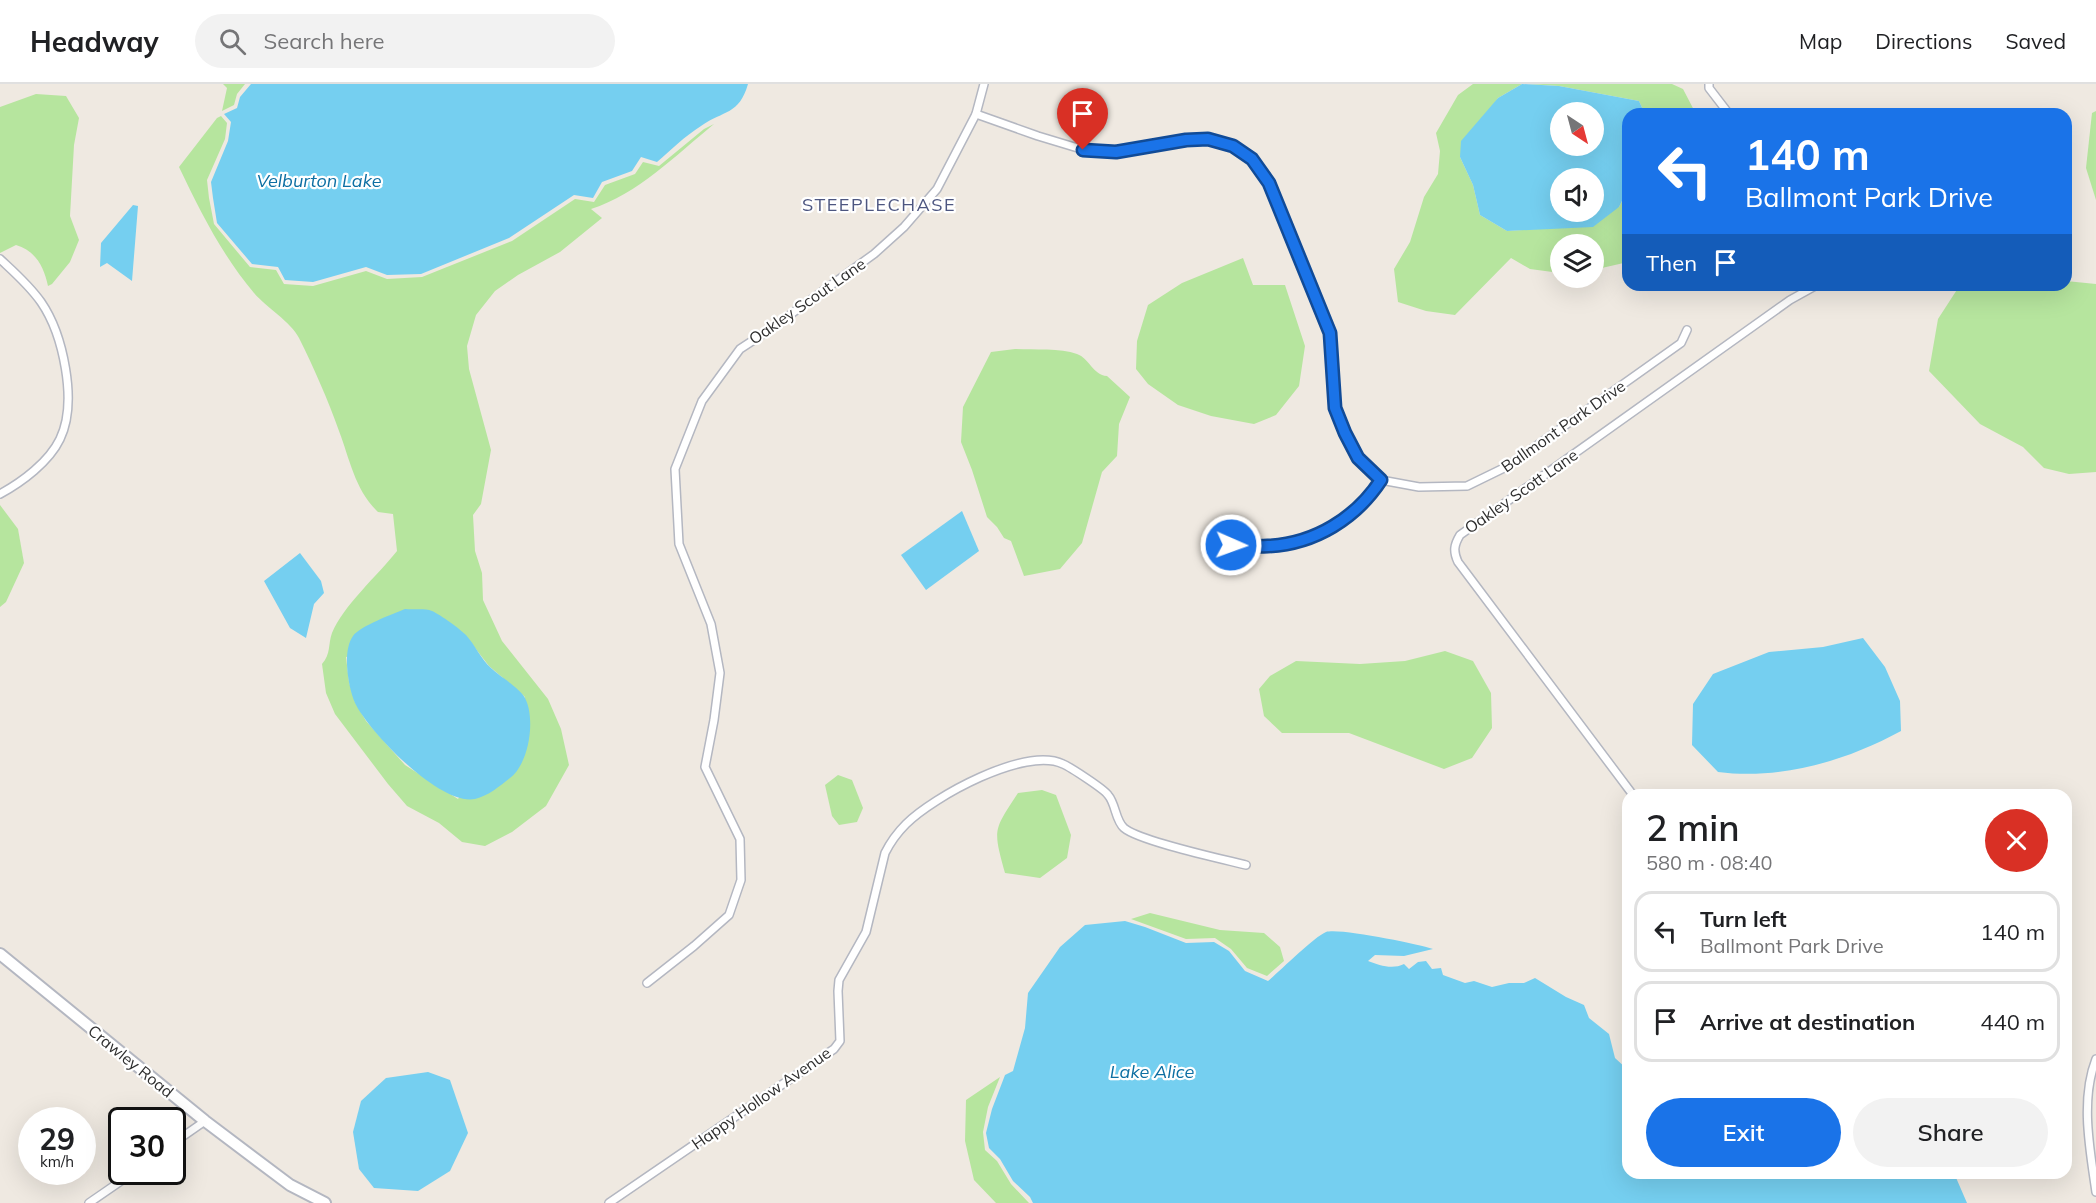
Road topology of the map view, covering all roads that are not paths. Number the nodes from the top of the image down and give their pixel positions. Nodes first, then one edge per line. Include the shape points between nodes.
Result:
1 (984, 84) edge
2 (1709, 84) edge
3 (1724, 108) edge
4 (976, 114) junction
5 (0, 259) edge
6 (1806, 291) edge
7 (1687, 330) dead end
8 (1381, 480) junction
9 (0, 494) edge
10 (1231, 545) dead end
11 (1628, 789) edge
12 (1246, 865) dead end
13 (0, 954) edge
14 (647, 983) dead end
15 (2096, 1059) edge
16 (205, 1121) junction
17 (186, 1134) edge
18 (115, 1185) edge
19 (2096, 1192) edge
20 (89, 1203) edge
21 (325, 1203) edge
22 (609, 1203) edge

1 - 4 street, Oakley Scout Lane
2 - 3 street
4 - 8 street via 1091,152 1208,139 1233,146 1252,159 1269,183 1330,333 1335,408 1345,433 1358,458
4 - 14 street, Oakley Scout Lane via 937,189 904,227 866,260 740,349 702,401 675,469 679,544 711,624 720,674 705,767 740,839 741,880 729,915
5 - 9 street via 25,281 43,305 59,341 69,404 60,440 49,455 15,486
6 - 11 street, Oakley Scott Lane via 1460,535 1455,544 1458,562
7 - 8 street, Ballmont Park Drive via 1681,343 1508,466 1467,486 1419,488
8 - 10 street via 1369,499 1318,535 1269,546
12 - 22 street, Happy Hollow Avenue via 1140,836 1123,827 1108,795 1062,763 1031,760 994,771 955,791 906,824 885,853 866,932 839,980 840,1041 834,1049
13 - 16 street, Crawley Road
15 - 19 street via 2088,1101
16 - 17 street
16 - 21 street, Crawley Road via 290,1185
18 - 20 street

